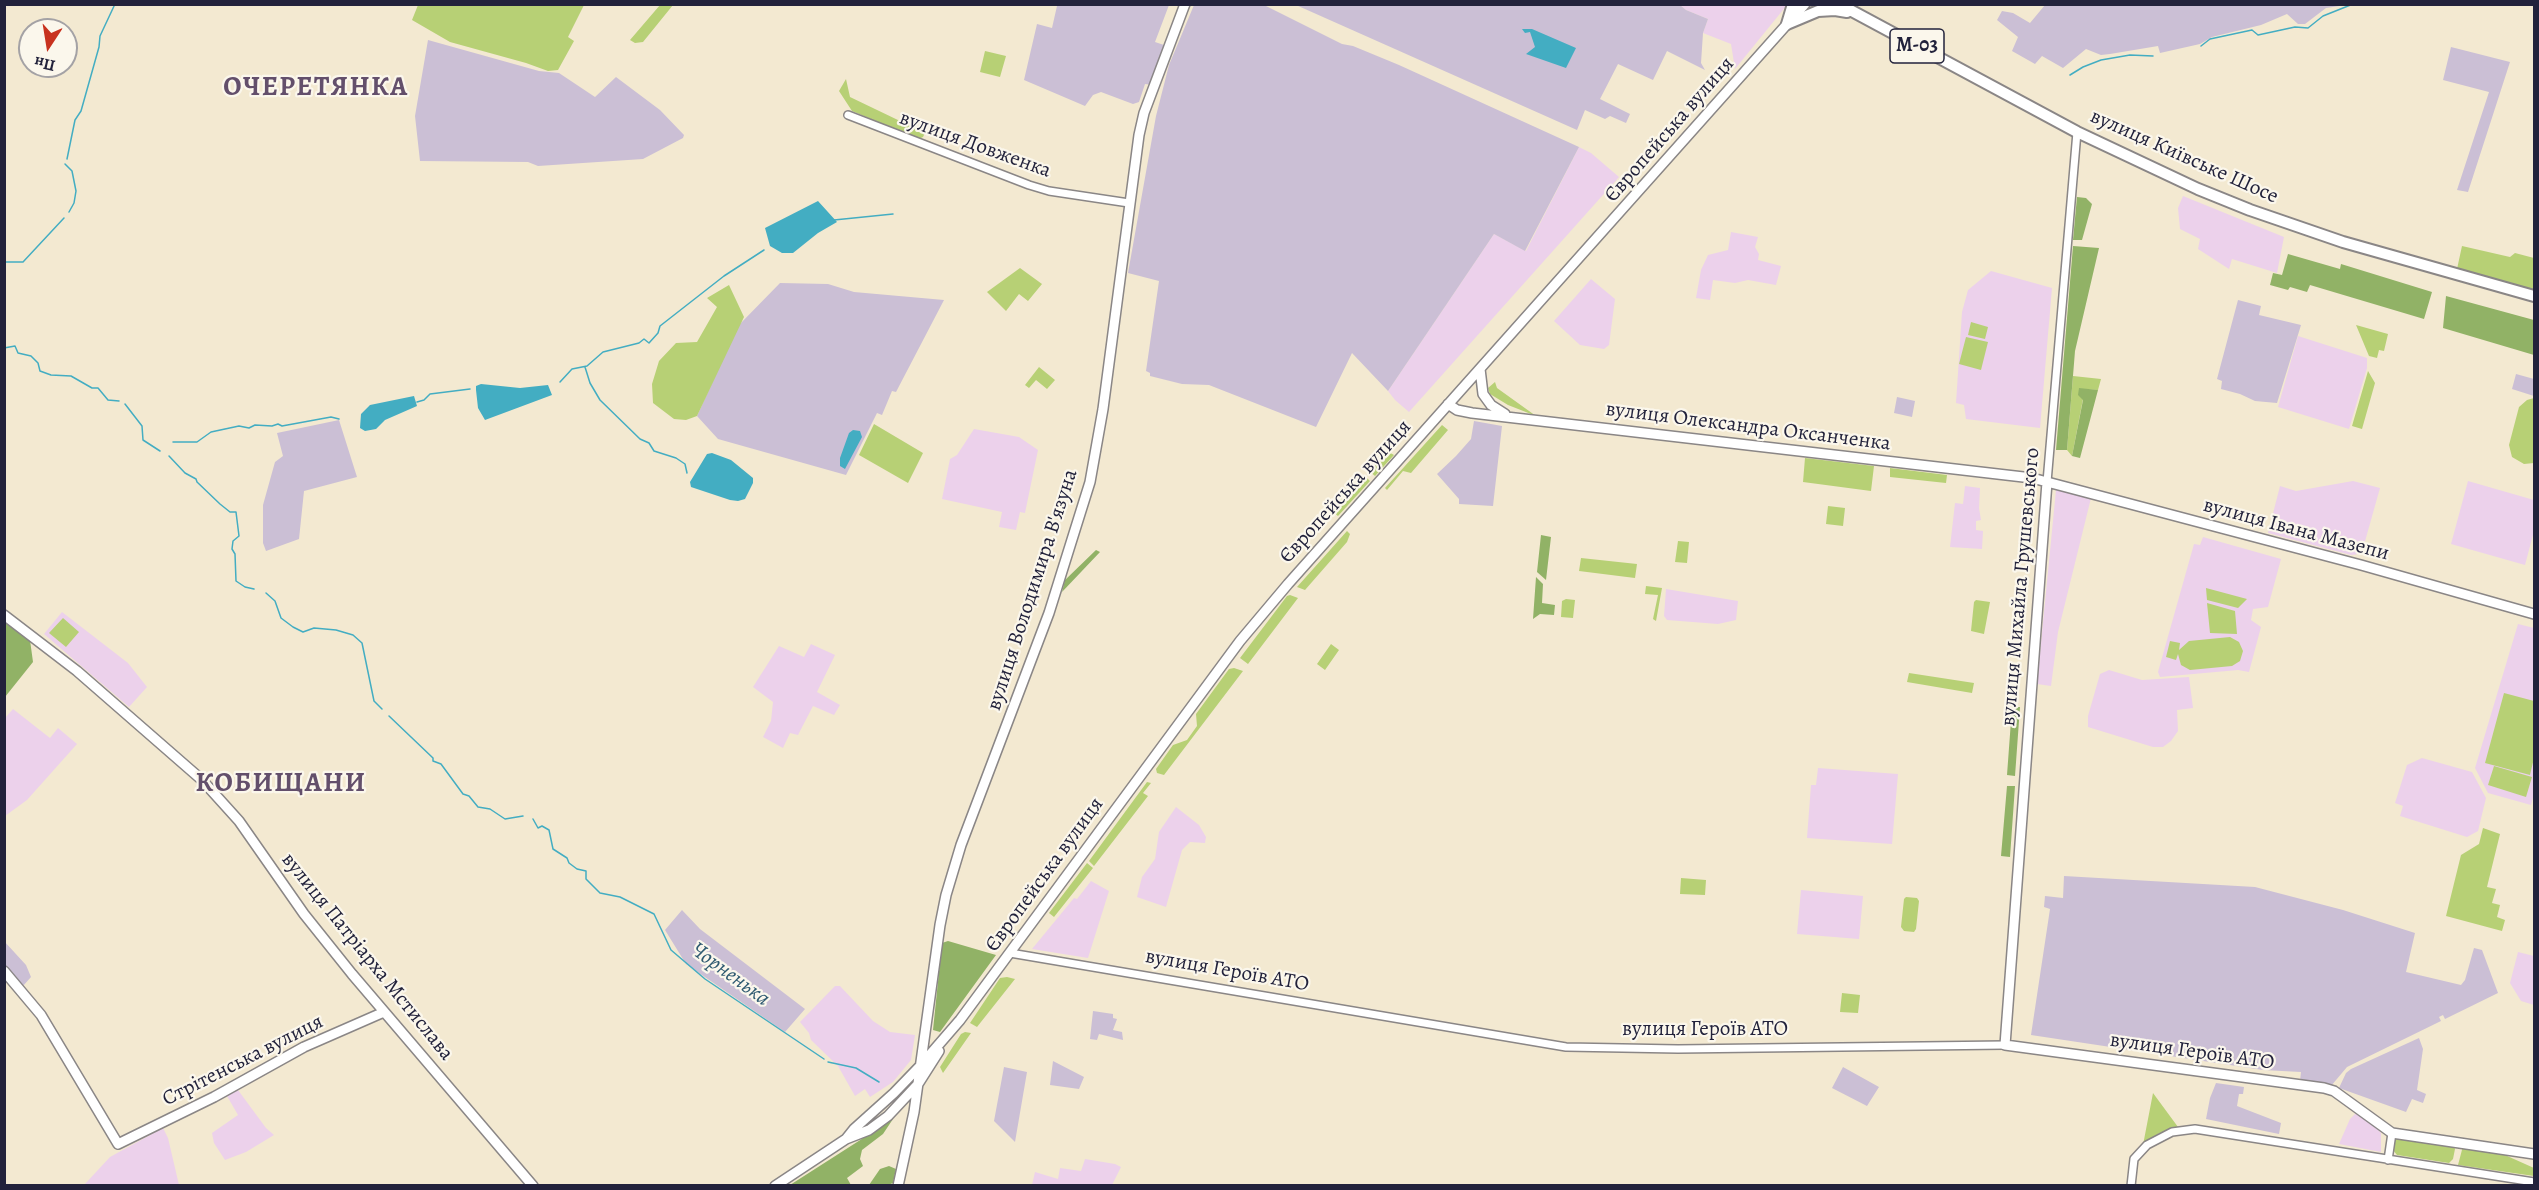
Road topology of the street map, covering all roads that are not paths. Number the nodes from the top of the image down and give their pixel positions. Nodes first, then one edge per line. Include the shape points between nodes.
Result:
1 (1185, 4) edge
2 (1792, 4) edge
3 (1805, 4) edge
4 (1839, 4) edge
5 (1851, 4) edge
6 (1858, 15) junction
7 (1787, 24) junction
8 (848, 115) dead end
9 (2077, 132) junction
10 (1129, 203) junction
11 (2535, 296) edge
12 (1480, 369) junction
13 (1448, 404) junction
14 (1513, 418) junction
15 (2047, 482) junction
16 (2535, 614) edge
17 (4, 615) edge
18 (1010, 953) junction
19 (4, 971) edge
20 (384, 1012) junction
21 (950, 1032) junction
22 (2005, 1045) junction
23 (921, 1065) junction
24 (918, 1084) junction
25 (2392, 1133) junction
26 (846, 1139) junction
27 (2515, 1151) junction
28 (2535, 1154) edge
29 (2388, 1160) junction
30 (2535, 1162) edge
31 (2535, 1182) edge
32 (533, 1185) edge
33 (775, 1185) edge
34 (898, 1185) edge
35 (2131, 1185) edge

1 - 10 main road, вулиця Володимира В'язуна via 1144,113
2 - 7 highway
3 - 7 main road, Європейська вулиця
4 - 6 highway, вулиця Київське Шосе / М-03
5 - 6 highway
6 - 7 highway via 1825,10
6 - 9 highway, вулиця Київське Шосе / М-03
7 - 12 main road, Європейська вулиця
8 - 10 street, вулиця Довженка via 1029,185
9 - 11 highway, вулиця Київське Шосе / М-03 via 2250,210 2343,242
9 - 15 street, вулиця Михайла Грушевського
10 - 23 main road, вулиця Володимира В'язуна via 1090,482 1049,613 950,881 940,925
12 - 13 main road, Європейська вулиця
12 - 14 main road via 1485,399
13 - 14 main road, вулиця Олександра Оксанченка via 1456,410
13 - 18 main road, Європейська вулиця via 1240,641
14 - 15 main road, вулиця Олександра Оксанченка
15 - 16 main road, вулиця Івана Мазепи
15 - 22 main road, вулиця Михайла Грушевського
17 - 20 main road, вулиця Патріарха Мстислава via 76,671 202,780 239,820 304,914
18 - 21 main road, Європейська вулиця
18 - 22 street, вулиця Героїв АТО via 1566,1047
19 - 20 main road, Стрітенська вулиця via 41,1015 118,1144 304,1047
20 - 32 main road, вулиця Патріарха Мстислава
21 - 23 main road, Європейська вулиця
21 - 24 main road, Європейська вулиця
22 - 25 main road, вулиця Героїв АТО via 2334,1090
23 - 24 main road, вулиця Володимира В'язуна
23 - 26 main road, Європейська вулиця
24 - 26 main road, Європейська вулиця via 888,1116 869,1130
24 - 34 main road, вулиця Володимира В'язуна
25 - 27 main road, вулиця Героїв АТО
25 - 29 street
26 - 33 main road, Європейська вулиця
27 - 28 main road, вулиця Героїв АТО
27 - 30 main road
29 - 31 street
29 - 35 street via 2181,1129 2146,1145 2134,1159

